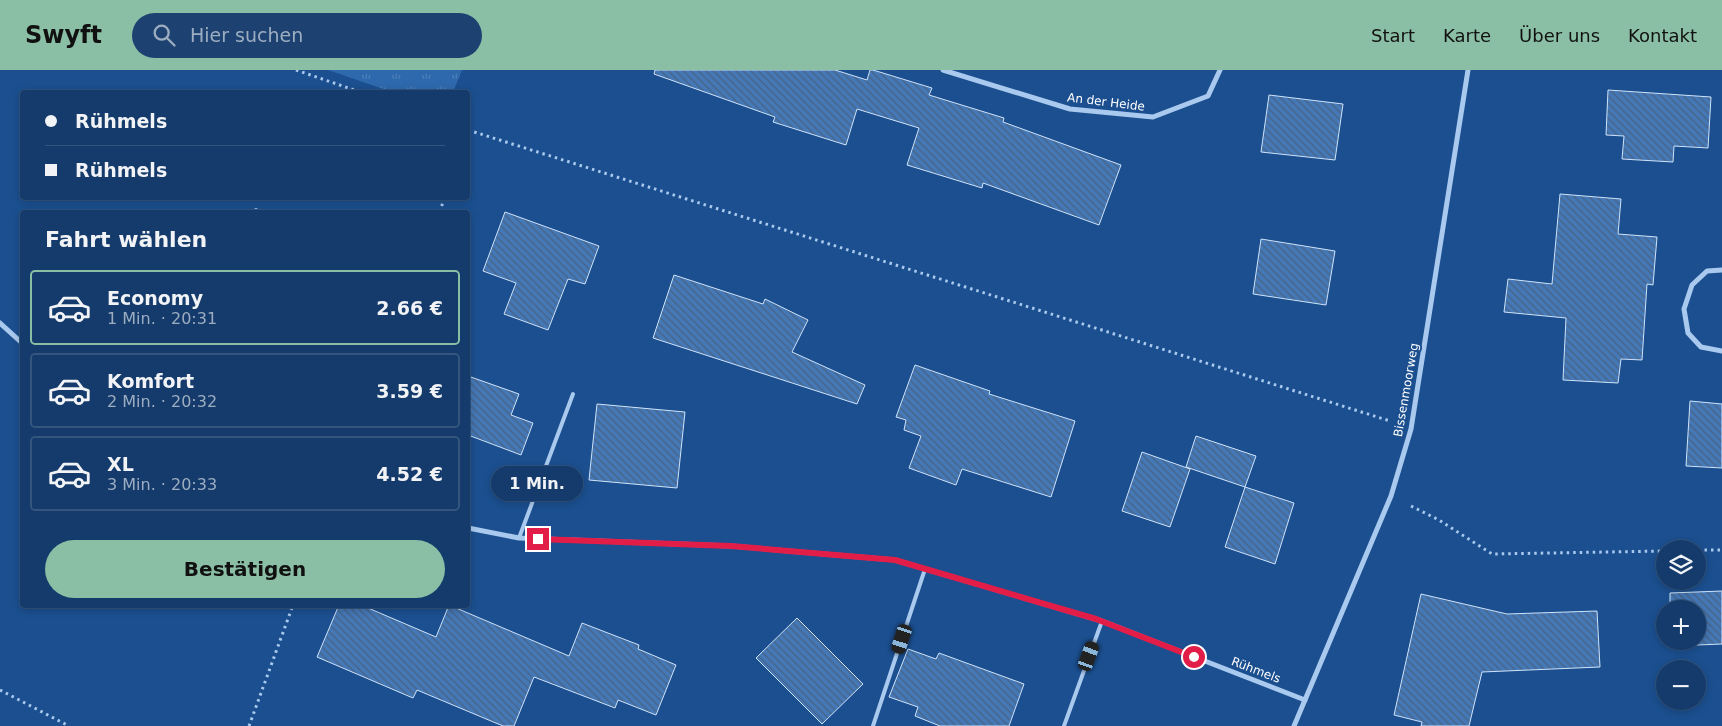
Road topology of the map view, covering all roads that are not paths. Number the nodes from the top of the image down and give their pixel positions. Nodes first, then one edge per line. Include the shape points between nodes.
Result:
1 (943, 70) edge
2 (1220, 70) edge
3 (1468, 70) edge
4 (1722, 270) edge
5 (0, 323) edge
6 (20, 341) edge
7 (1722, 351) edge
8 (573, 394) dead end
9 (470, 528) edge
10 (519, 538) junction
11 (925, 569) junction
12 (1102, 621) junction
13 (1305, 700) junction
14 (873, 726) edge
15 (1064, 726) edge
16 (1294, 726) edge

1 - 2 street, An der Heide via 1070,109 1153,118 1208,96
3 - 13 street, Bissenmoorweg via 1411,429 1391,496
4 - 7 street via 1707,271 1692,285 1684,308 1688,333 1702,347
5 - 6 street
8 - 10 lane
9 - 10 street, Rühmels
10 - 11 street, Rühmels via 731,546 895,560
11 - 12 street, Rühmels
11 - 14 lane
12 - 13 street, Rühmels
12 - 15 lane
13 - 16 street, Bissenmoorweg

